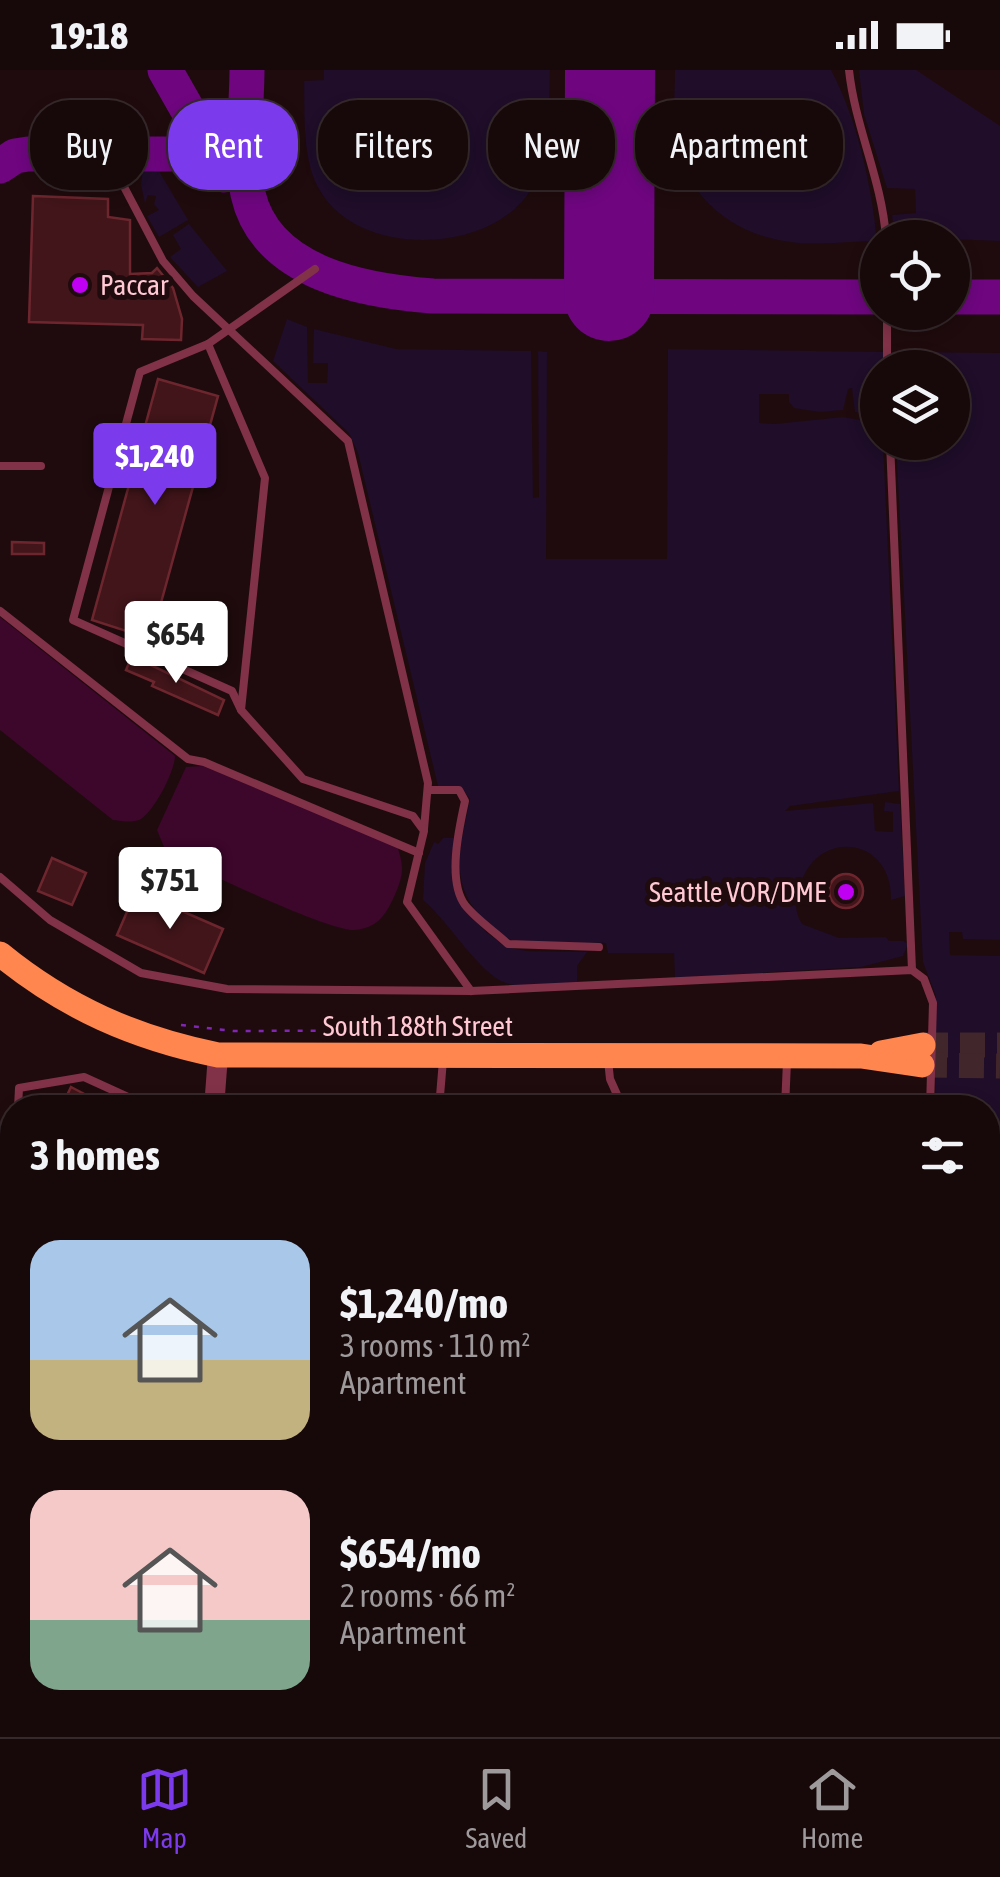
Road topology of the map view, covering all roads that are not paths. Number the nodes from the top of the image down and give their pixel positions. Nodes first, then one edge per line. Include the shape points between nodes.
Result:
1 (850, 70) edge
2 (126, 190) edge
3 (884, 220) edge
4 (315, 269) dead end
5 (228, 329) junction
6 (208, 344) junction
7 (891, 460) edge
8 (0, 466) edge
9 (40, 466) dead end
10 (0, 611) edge
11 (241, 710) junction
12 (428, 790) junction
13 (424, 831) junction
14 (418, 853) junction
15 (0, 877) edge
16 (599, 947) dead end
17 (0, 954) edge
18 (912, 970) junction
19 (471, 992) junction
20 (218, 1055) junction
21 (922, 1055) tunnel mouth
22 (443, 1056) junction
23 (608, 1056) junction
24 (788, 1056) junction
25 (19, 1095) edge
26 (123, 1095) edge
27 (215, 1095) edge
28 (439, 1095) edge
29 (617, 1095) edge
30 (786, 1095) edge
31 (930, 1095) edge

1 - 3 lane
2 - 5 lane via 163,260
4 - 5 lane
5 - 6 lane
5 - 12 lane via 348,441
6 - 11 lane via 265,478
6 - 11 lane via 140,372 73,620 232,692
7 - 18 lane
8 - 9 lane
10 - 14 lane via 188,760
11 - 13 lane via 303,780 413,816
12 - 13 lane
12 - 16 lane via 459,790 466,801 457,837 457,886 478,917 508,944
13 - 14 lane
14 - 19 lane via 407,902
15 - 19 lane via 50,920 141,973 227,990
17 - 20 main road, South 188th Street via 65,1002 131,1032
18 - 19 lane
18 - 31 lane via 924,979 932,1003
20 - 22 main road, South 188th Street
20 - 27 street
21 - 24 main road, South 188th Street
22 - 23 main road, South 188th Street
22 - 28 lane
23 - 24 main road, South 188th Street
23 - 29 lane
24 - 30 lane
25 - 26 lane via 19,1088 84,1078

